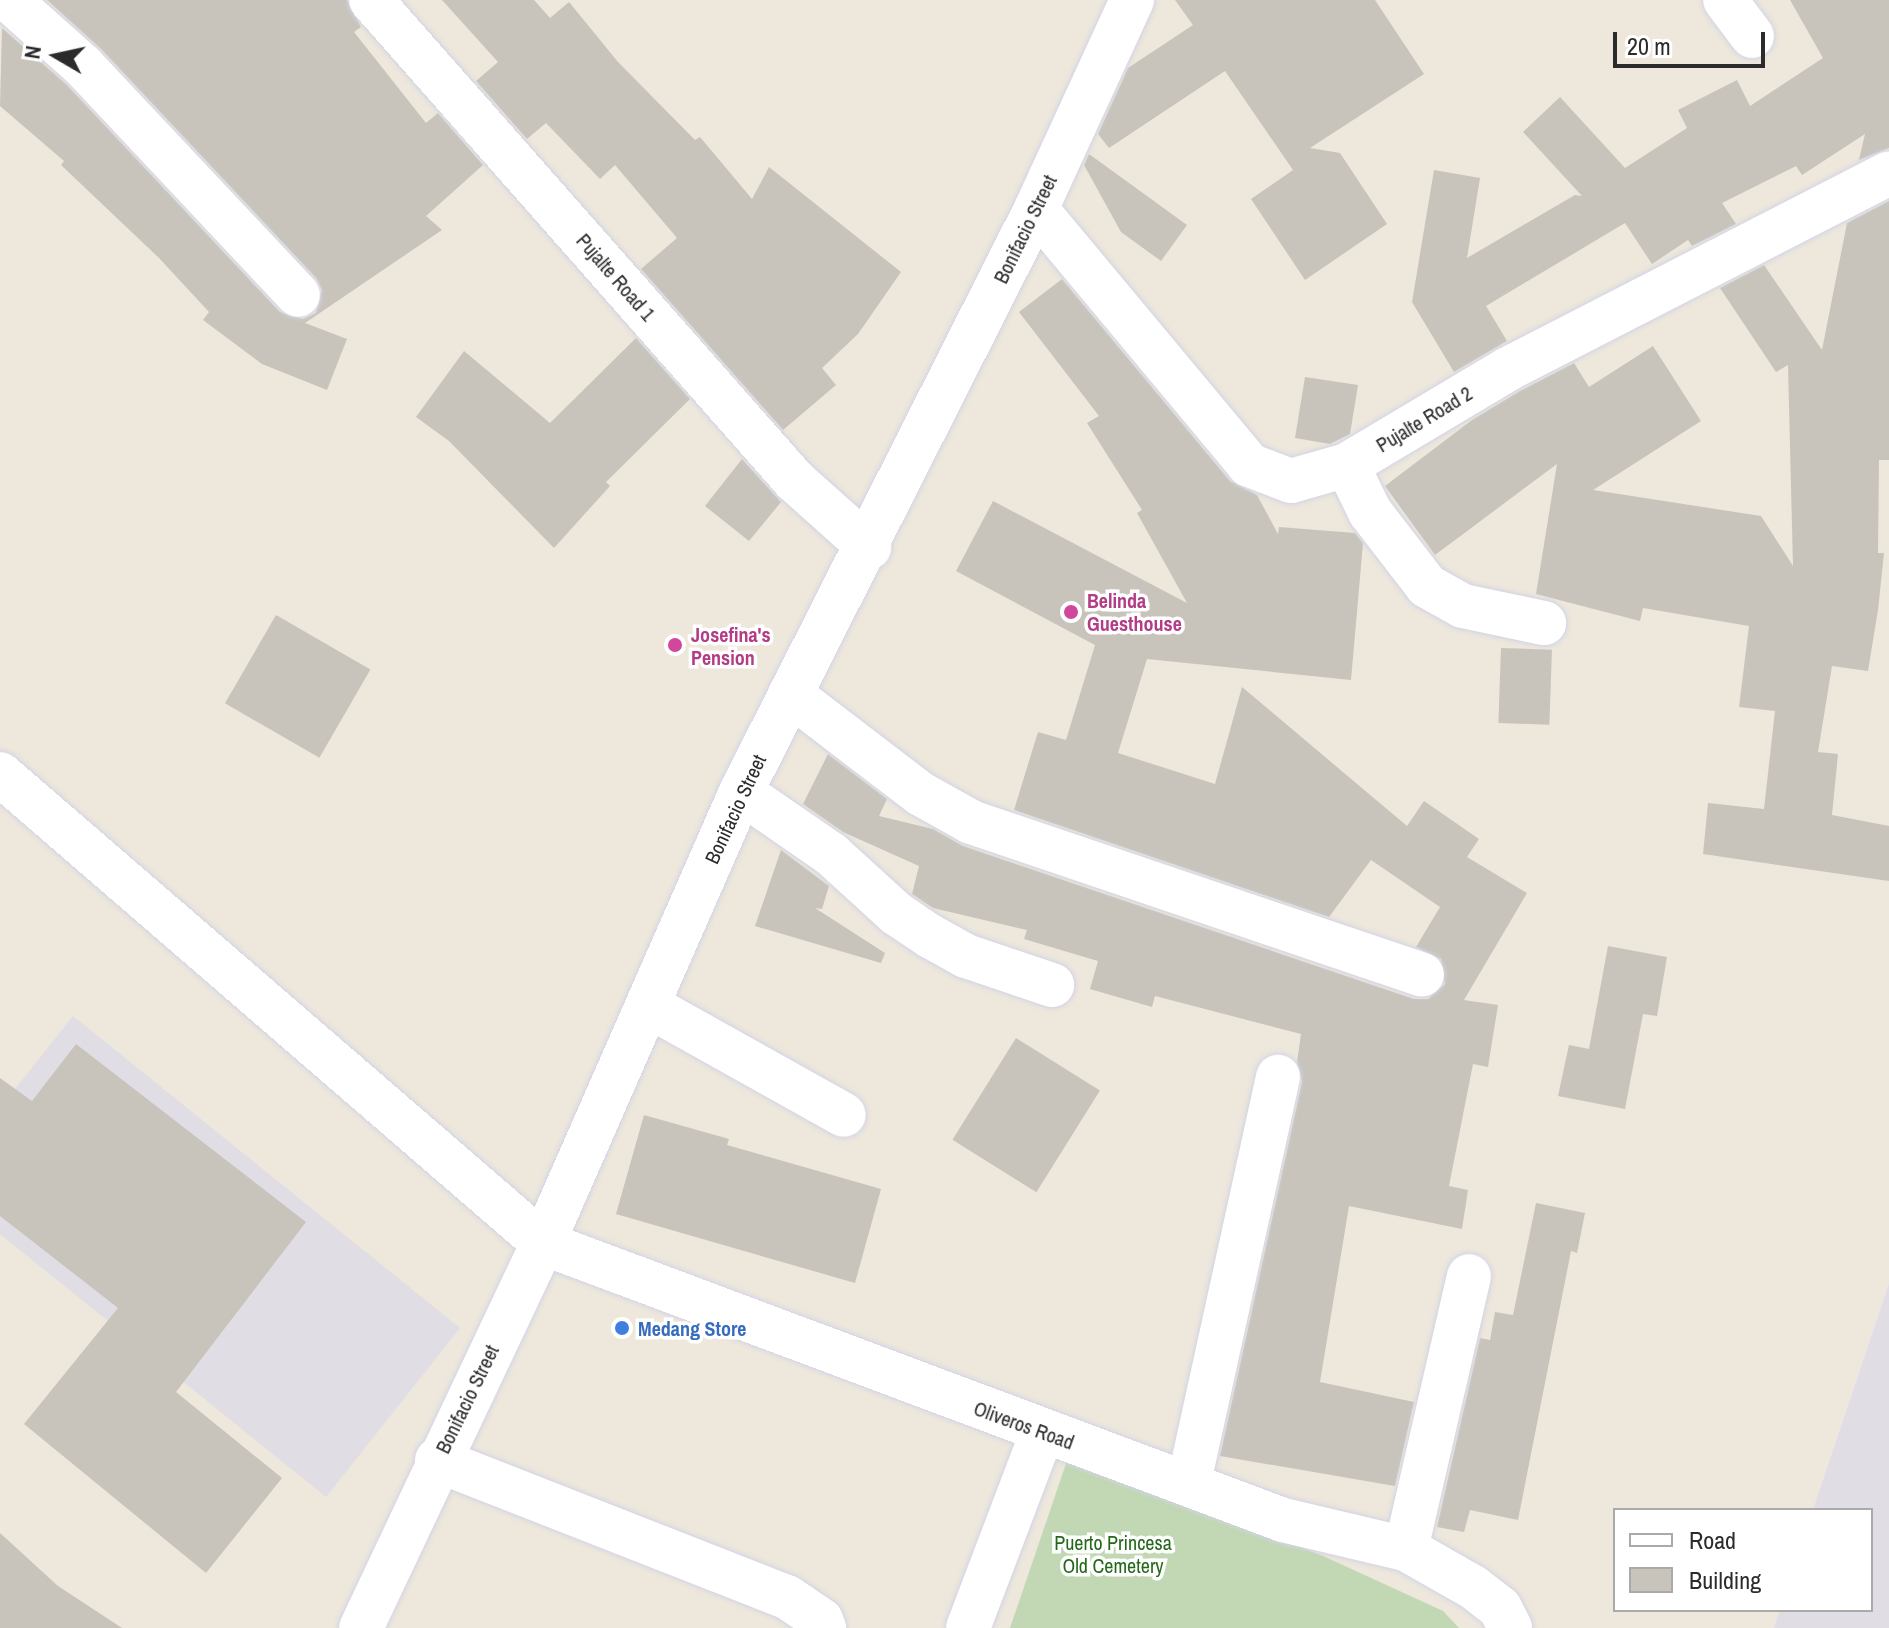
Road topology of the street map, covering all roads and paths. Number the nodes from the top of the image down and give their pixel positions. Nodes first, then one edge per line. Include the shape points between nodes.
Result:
1 (9, 0) edge
2 (371, 0) edge
3 (1132, 0) edge
4 (1725, 0) edge
5 (1752, 36) dead end
6 (1889, 173) edge
7 (1036, 209) junction
8 (298, 295) dead end
9 (1347, 465) junction
10 (869, 547) junction
11 (1544, 623) dead end
12 (790, 694) junction
13 (0, 774) edge
14 (741, 792) junction
15 (1422, 975) dead end
16 (1052, 985) dead end
17 (649, 1006) junction
18 (1278, 1077) dead end
19 (844, 1115) dead end
20 (543, 1243) junction
21 (1469, 1276) dead end
22 (1042, 1433) junction
23 (437, 1460) junction
24 (1189, 1482) junction
25 (1406, 1549) junction
26 (1505, 1618) edge
27 (361, 1628) edge
28 (824, 1628) edge
29 (968, 1628) edge

1 - 8 street via 83,66
2 - 10 street, Pujalte Road 1 via 794,480
3 - 7 street, Bonifacio Street
4 - 5 street
6 - 9 street, Pujalte Road 2 via 1508,369
7 - 9 street, Pujalte Road 2 via 1249,465 1291,481
7 - 10 street, Bonifacio Street
9 - 11 street via 1370,512 1427,586 1463,606
10 - 12 street, Bonifacio Street
12 - 14 street, Bonifacio Street
12 - 15 street via 921,794 971,822
13 - 20 street, Oliveros Road
14 - 16 street via 831,854 897,914 930,936 966,956
14 - 17 street, Bonifacio Street
17 - 19 street
17 - 20 street, Bonifacio Street
18 - 24 street
20 - 22 street, Oliveros Road
20 - 23 street, Bonifacio Street
21 - 25 street
22 - 24 street, Oliveros Road
22 - 29 street
23 - 27 street, Bonifacio Street
23 - 28 street via 787,1597 821,1620
24 - 25 street, Oliveros Road via 1283,1520
25 - 26 street, Oliveros Road

